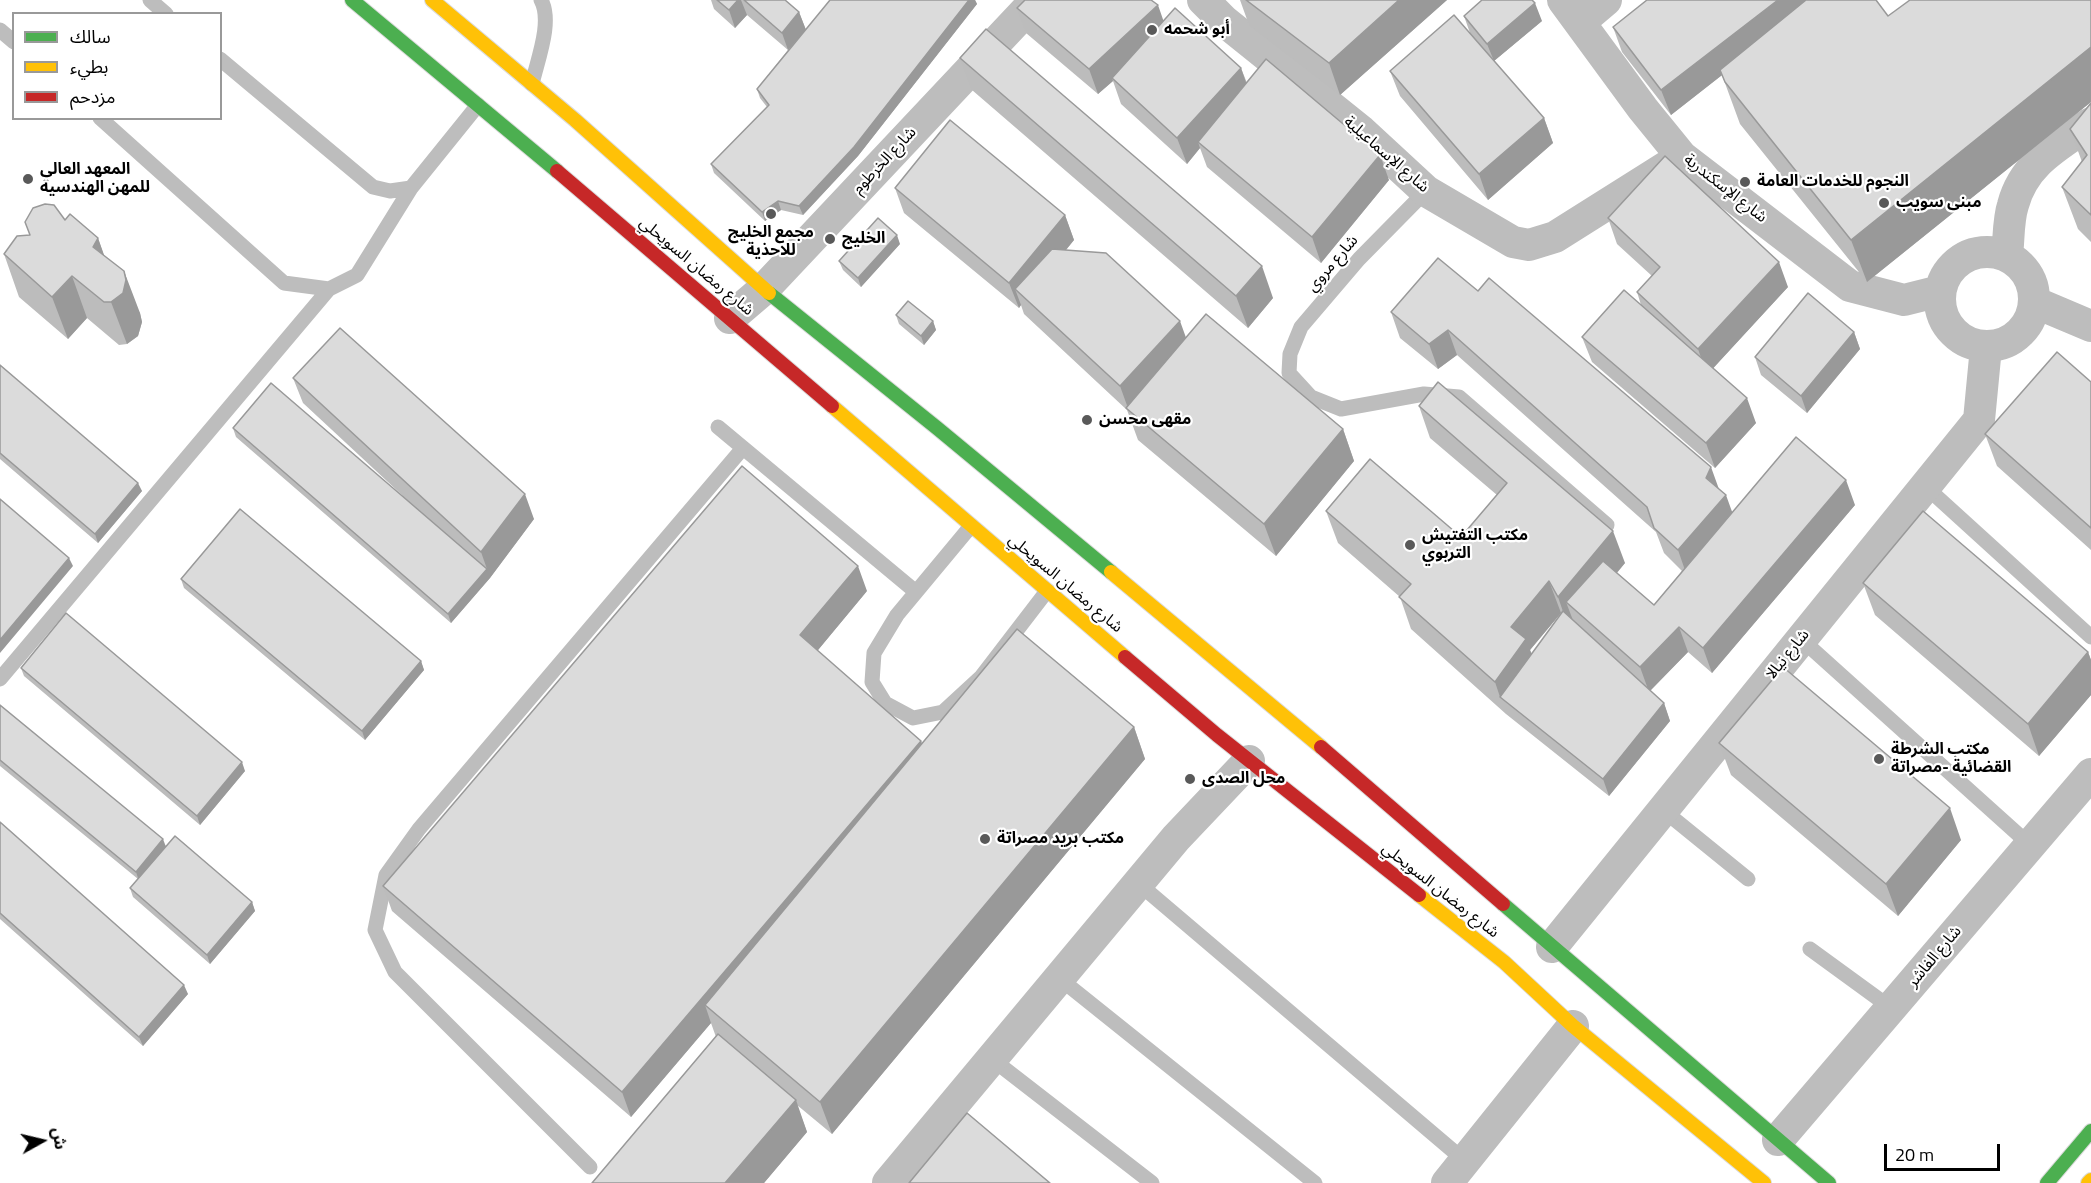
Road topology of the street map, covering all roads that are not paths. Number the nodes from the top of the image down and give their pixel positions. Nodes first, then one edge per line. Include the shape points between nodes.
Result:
1 (150, 0) edge
2 (352, 0) edge
3 (432, 0) edge
4 (542, 0) edge
5 (1606, 0) edge
6 (1027, 3) edge
7 (1223, 7) edge
8 (1572, 11) edge
9 (164, 12) edge
10 (0, 30) edge
11 (12, 40) edge
12 (222, 61) edge
13 (532, 84) junction
14 (478, 105) junction
15 (102, 120) edge
16 (2091, 123) edge
17 (1682, 158) junction
18 (411, 188) junction
19 (1426, 191) junction
20 (2007, 256) junction
21 (328, 289) junction
22 (764, 289) junction
23 (1940, 291) junction
24 (2034, 302) junction
25 (730, 318) junction
26 (2091, 326) edge
27 (1986, 347) junction
28 (718, 428) dead end
29 (743, 448) junction
30 (1924, 486) junction
31 (1607, 525) edge
32 (971, 526) junction
33 (1047, 591) junction
34 (916, 592) junction
35 (2091, 637) edge
36 (1801, 639) junction
37 (0, 679) edge
38 (1249, 761) junction
39 (2091, 774) edge
40 (1663, 810) junction
41 (2030, 845) junction
42 (1748, 879) dead end
43 (1138, 883) junction
44 (1552, 947) junction
45 (1810, 949) dead end
46 (1059, 978) junction
47 (1891, 1008) junction
48 (1573, 1026) junction
49 (992, 1059) junction
50 (2091, 1131) edge
51 (1778, 1140) junction
52 (590, 1167) dead end
53 (1456, 1172) edge
54 (888, 1183) edge
55 (1152, 1183) edge
56 (1315, 1183) edge
57 (1764, 1183) edge
58 (1829, 1183) edge
59 (2047, 1183) edge

1 - 9 lane
2 - 14 main road, شارع رمضان السويحلي
3 - 13 main road, شارع رمضان السويحلي
4 - 13 lane via 546,22
5 - 8 street
6 - 22 street, شارع الخرطوم
7 - 19 street, شارع الإسماعيلية
8 - 17 street, شارع الإسكندرية
10 - 11 lane
12 - 18 lane via 373,187 390,192
13 - 22 main road, شارع رمضان السويحلي
14 - 18 lane
14 - 25 main road, شارع رمضان السويحلي
15 - 21 lane via 284,283
16 - 20 street via 2036,163 2023,179 2012,206
17 - 19 street, شارع الإسماعيلية via 1555,237 1529,245 1513,242
17 - 23 street, شارع الإسكندرية via 1850,286 1904,300
18 - 21 lane via 357,275
19 - 31 lane, شارع مروي via 1359,259 1301,327 1290,354 1289,373 1311,397 1341,409 1424,394 1459,398
20 - 23 street via 1978,252 1965,257 1949,272
20 - 24 street via 2028,275
21 - 37 lane
22 - 25 street, شارع الخرطوم
22 - 44 main road, شارع رمضان السويحلي via 1255,691
23 - 27 street via 1940,305 1950,330 1961,339
24 - 26 street
24 - 27 street via 2031,316 2014,339
25 - 32 main road, شارع رمضان السويحلي
27 - 30 street, شارع نيالا via 1978,420
28 - 29 lane
29 - 34 lane
29 - 52 lane via 419,829 386,875 375,930 395,972
30 - 35 lane
30 - 36 street, شارع نيالا
32 - 33 main road, شارع رمضان السويحلي
32 - 34 lane
33 - 34 lane via 981,676 944,712 913,718 885,703 872,682 874,652
33 - 38 main road, شارع رمضان السويحلي
36 - 40 street, شارع نيالا
36 - 41 lane
38 - 43 street
38 - 48 main road, شارع رمضان السويحلي via 1504,962
39 - 41 street, شارع الفاشر
40 - 42 lane
40 - 44 street, شارع نيالا
41 - 47 street, شارع الفاشر
43 - 46 street
43 - 53 lane
44 - 51 main road, شارع رمضان السويحلي
45 - 47 lane
46 - 49 street
46 - 56 lane
47 - 51 street, شارع الفاشر
48 - 53 street
48 - 57 main road, شارع رمضان السويحلي
49 - 54 street
49 - 55 lane
50 - 59 main road
51 - 58 main road, شارع رمضان السويحلي

